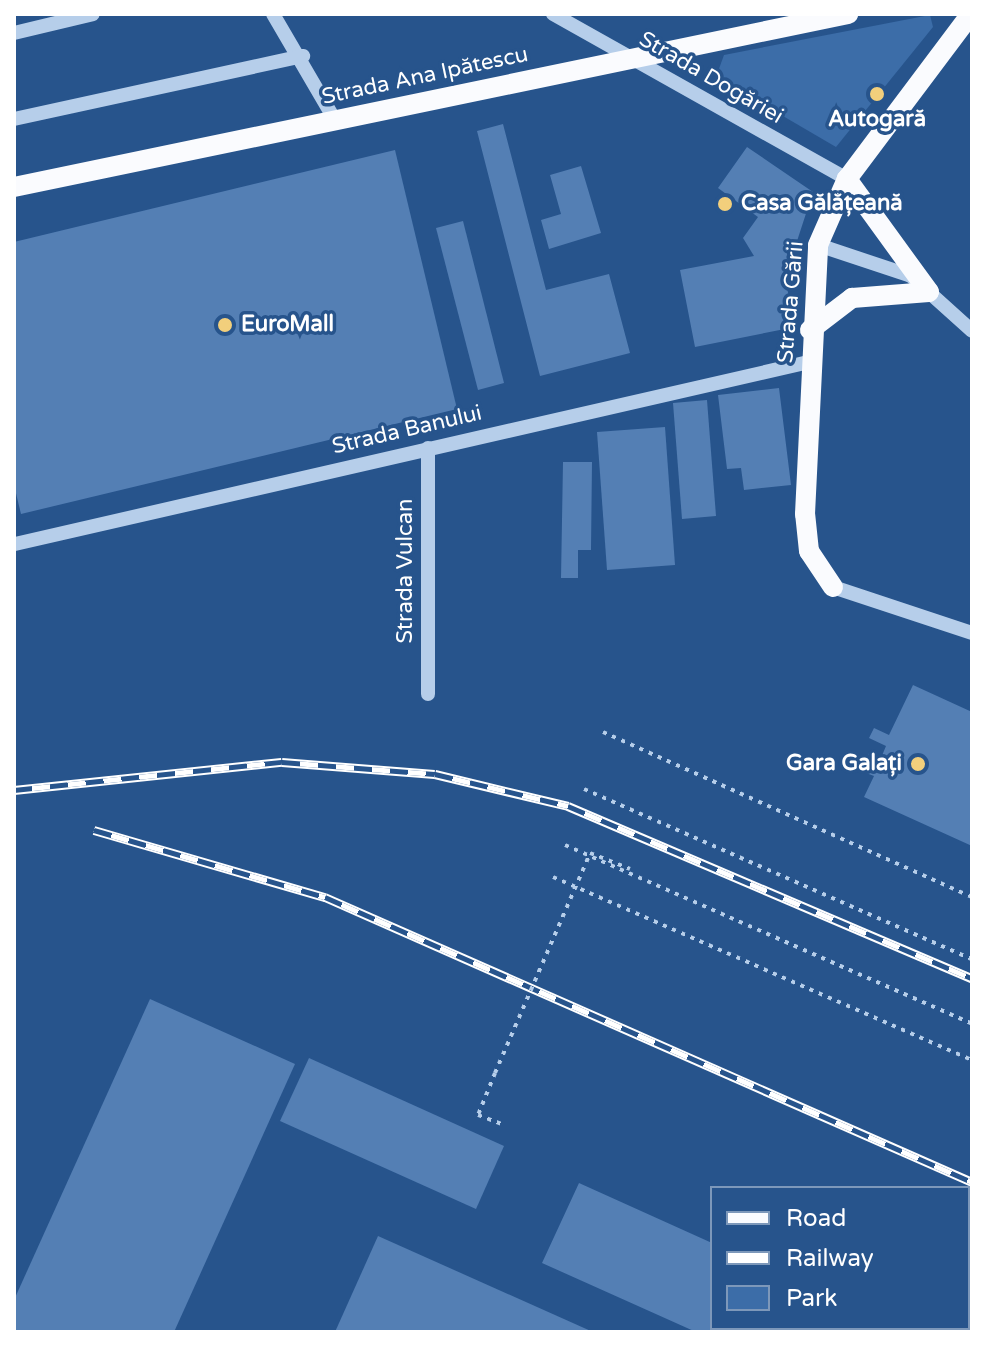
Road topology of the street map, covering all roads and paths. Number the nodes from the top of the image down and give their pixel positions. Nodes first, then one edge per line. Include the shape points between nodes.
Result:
1 (93, 14) edge
2 (273, 14) edge
3 (553, 14) edge
4 (848, 14) edge
5 (971, 14) edge
6 (14, 33) edge
7 (303, 56) junction
8 (629, 56) junction
9 (14, 119) edge
10 (335, 120) junction
11 (847, 179) junction
12 (14, 187) edge
13 (818, 245) junction
14 (929, 292) junction
15 (970, 323) edge
16 (810, 330) junction
17 (809, 362) junction
18 (428, 448) junction
19 (15, 544) edge
20 (833, 587) joint
21 (972, 633) edge
22 (428, 694) dead end
23 (603, 732) dead end
24 (584, 789) dead end
25 (565, 845) dead end
26 (630, 869) dead end
27 (553, 877) dead end
28 (972, 897) edge
29 (972, 959) edge
30 (972, 1024) edge
31 (972, 1060) edge
32 (501, 1124) dead end

1 - 6 street
2 - 7 street
3 - 8 street, Strada Dogăriei
4 - 8 main road, Strada Ana Ipătescu
5 - 11 main road, Strada Gării
7 - 9 street
7 - 10 street
8 - 10 main road, Strada Ana Ipătescu
8 - 11 street, Strada Dogăriei
10 - 12 main road, Strada Ana Ipătescu
11 - 13 main road, Strada Gării
11 - 14 main road
13 - 14 street via 894,267
13 - 16 main road, Strada Gării
14 - 15 street
14 - 16 main road via 852,298
16 - 17 main road, Strada Gării
17 - 18 street, Strada Banului
17 - 20 main road, Strada Gării via 805,514 809,551
18 - 19 street, Strada Banului
18 - 22 street, Strada Vulcan
20 - 21 street
23 - 28 path
24 - 29 path
25 - 30 path
26 - 32 path, bridge via 590,853 478,1115
27 - 31 path

